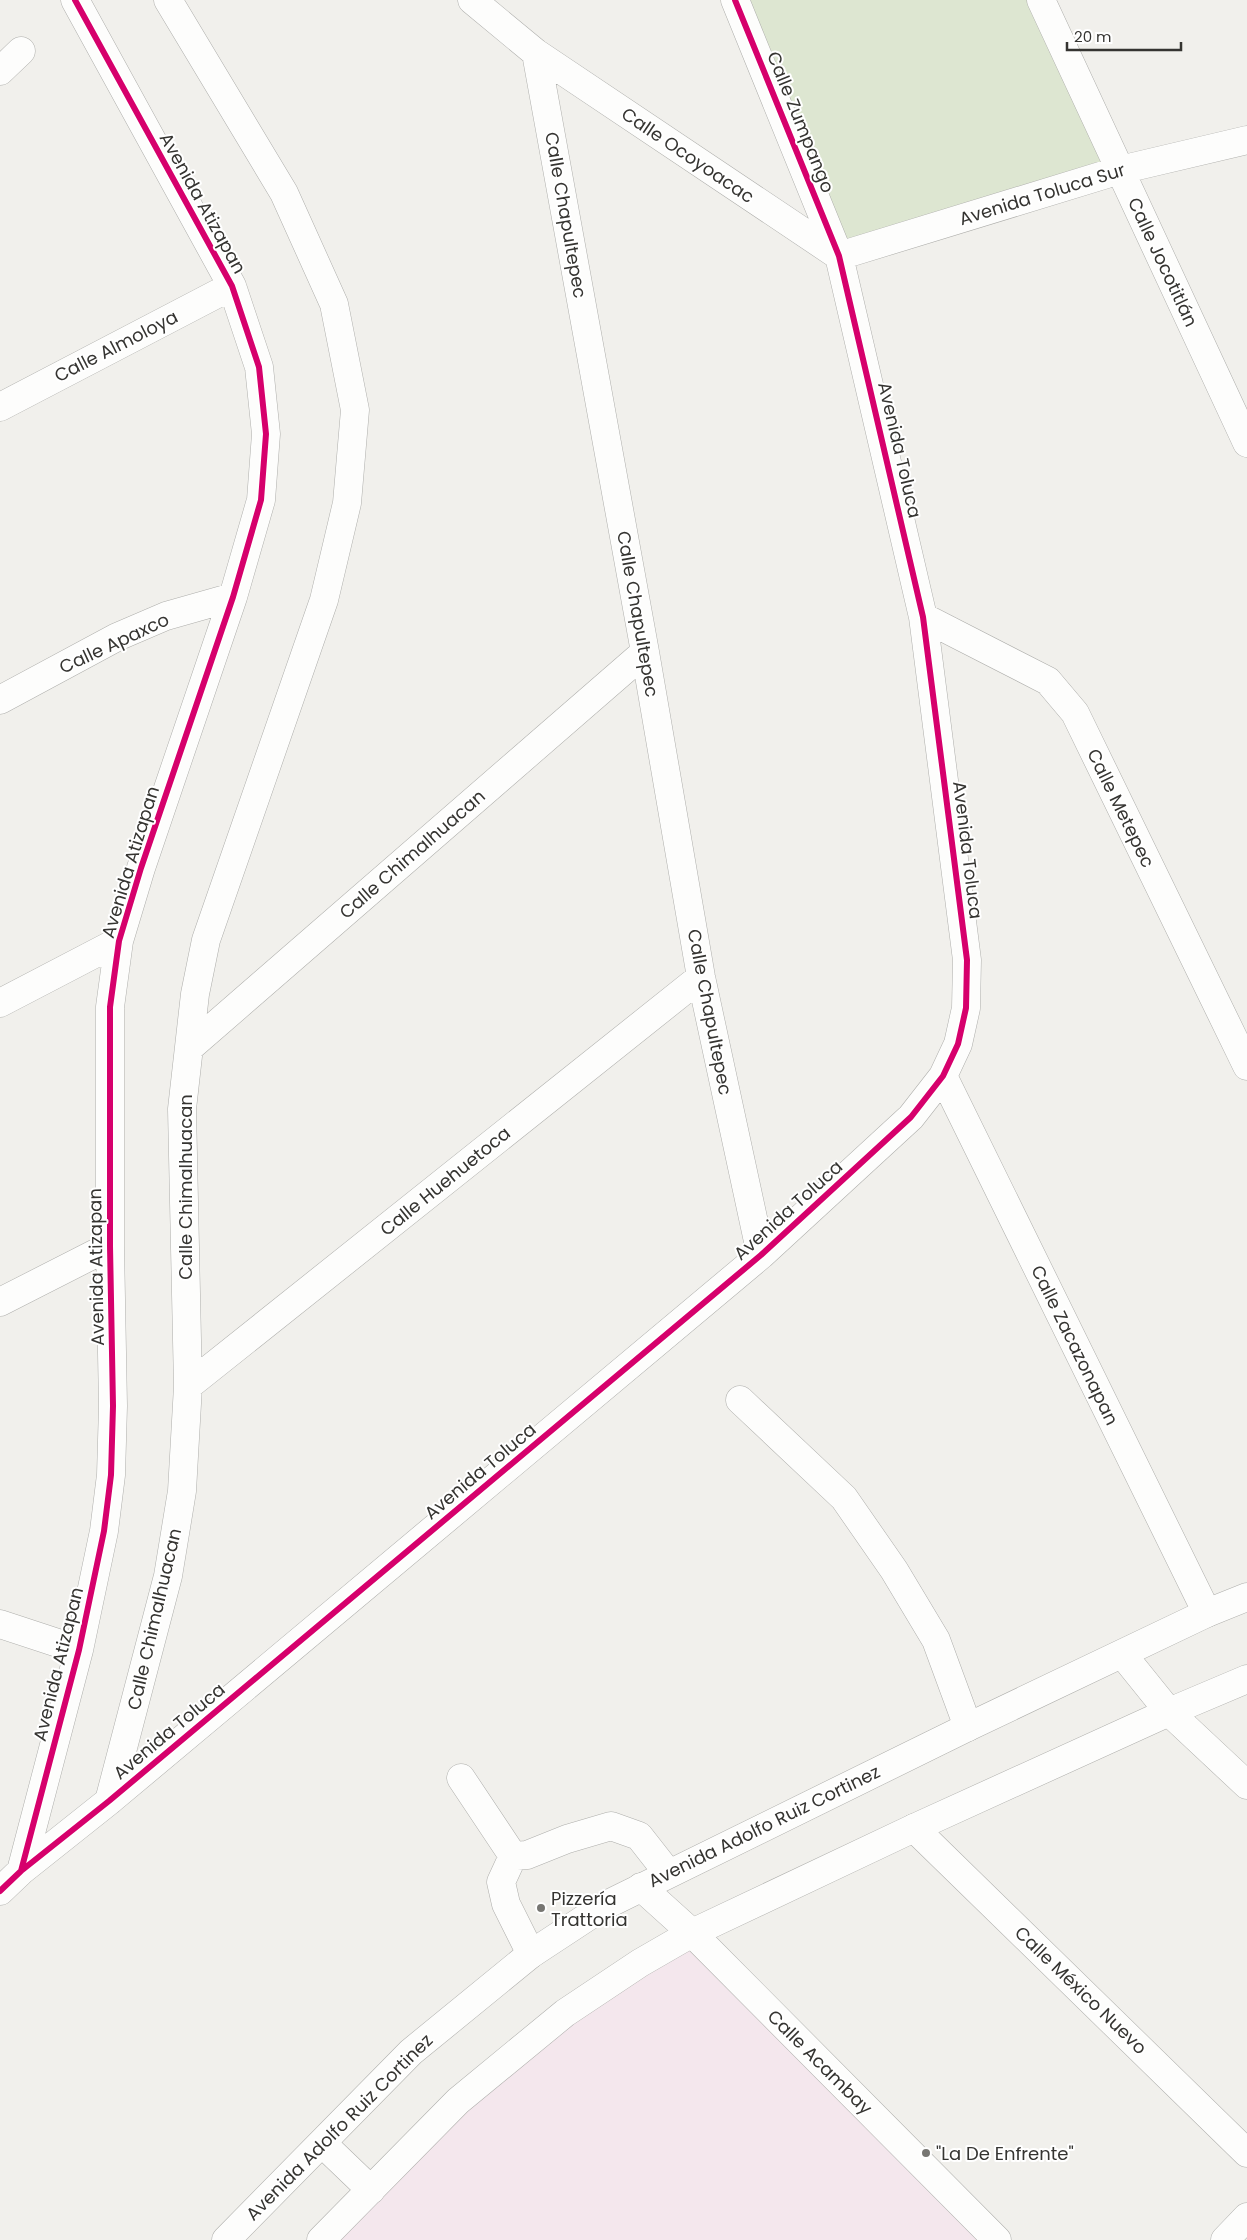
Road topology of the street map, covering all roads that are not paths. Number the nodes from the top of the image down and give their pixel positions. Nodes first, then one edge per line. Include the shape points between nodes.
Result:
1 (75, 0) edge
2 (168, 0) edge
3 (472, 0) edge
4 (735, 0) edge
5 (1041, 0) edge
6 (21, 51) dead end
7 (536, 53) junction
8 (0, 71) edge
9 (1247, 140) edge
10 (1120, 170) junction
11 (839, 256) junction
12 (232, 286) junction
13 (0, 407) edge
14 (1247, 443) edge
15 (233, 597) junction
16 (924, 617) junction
17 (645, 652) junction
18 (0, 700) edge
19 (119, 941) junction
20 (701, 977) junction
21 (0, 1003) edge
22 (189, 1048) junction
23 (1247, 1066) edge
24 (943, 1076) junction
25 (110, 1246) junction
26 (761, 1255) junction
27 (0, 1302) edge
28 (188, 1386) junction
29 (740, 1400) dead end
30 (1247, 1597) edge
31 (1207, 1613) junction
32 (0, 1624) edge
33 (79, 1650) junction
34 (1123, 1655) junction
35 (1247, 1679) edge
36 (1170, 1712) junction
37 (968, 1727) junction
38 (461, 1778) dead end
39 (1247, 1785) edge
40 (109, 1801) junction
41 (914, 1828) junction
42 (513, 1856) junction
43 (21, 1871) junction
44 (668, 1873) junction
45 (641, 1887) junction
46 (0, 1891) edge
47 (692, 1933) junction
48 (530, 1954) junction
49 (322, 2143) junction
50 (1247, 2152) edge
51 (371, 2190) junction
52 (1247, 2217) edge
53 (226, 2240) edge
54 (321, 2240) edge
55 (997, 2240) edge
56 (1225, 2240) edge

1 - 12 street, Avenida Atizapan
2 - 22 street via 284,193 334,304 355,410 347,503 324,600 206,940 194,994
3 - 7 street
4 - 11 street, Calle Zumpango
5 - 10 street, Calle Jocotitlán
6 - 8 street
7 - 11 street, Calle Ocoyoacac
7 - 17 street, Calle Chapultepec
9 - 10 street, Avenida Toluca Sur
10 - 11 street, Avenida Toluca Sur
10 - 14 street, Calle Jocotitlán
11 - 16 street, Avenida Toluca
12 - 13 street, Calle Almoloya
12 - 15 street, Avenida Atizapan via 258,367 266,434 261,500
15 - 18 street, Calle Apaxco via 166,616 117,637
15 - 19 street, Avenida Atizapan
16 - 23 street, Calle Metepec via 1048,681 1074,712
16 - 24 street, Avenida Toluca via 967,960 966,1008 958,1044
17 - 20 street, Calle Chapultepec
17 - 22 street, Calle Chimalhuacan
19 - 21 street
19 - 25 street, Avenida Atizapan via 110,1007
20 - 26 street, Calle Chapultepec
20 - 28 street, Calle Huehuetoca
22 - 28 street, Calle Chimalhuacan via 182,1109
24 - 26 street, Avenida Toluca via 911,1117
24 - 31 street, Calle Zacazonapan
25 - 27 street
25 - 33 street, Avenida Atizapan via 111,1474 104,1531
26 - 40 street, Avenida Toluca
28 - 40 street, Calle Chimalhuacan via 182,1491 168,1576
29 - 37 street via 844,1498 894,1570 936,1640
30 - 31 street, Avenida Adolfo Ruiz Cortinez
31 - 34 street, Avenida Adolfo Ruiz Cortinez
32 - 33 street
33 - 43 street, Avenida Atizapan
34 - 36 street
34 - 37 street, Avenida Adolfo Ruiz Cortinez
35 - 36 street
36 - 39 street
36 - 41 street
37 - 44 street, Avenida Adolfo Ruiz Cortinez
38 - 42 street
40 - 43 street, Avenida Toluca
41 - 47 street
41 - 50 street, Calle México Nuevo
42 - 44 street via 527,1856 567,1839 612,1826 639,1836
42 - 48 street via 501,1882 506,1904
43 - 46 street, Avenida Toluca
44 - 45 street, Avenida Adolfo Ruiz Cortinez
45 - 47 street, Calle Acambay
45 - 48 street, Avenida Adolfo Ruiz Cortinez via 604,1906
47 - 51 street via 564,2013 458,2102
47 - 55 street, Calle Acambay
48 - 49 street, Avenida Adolfo Ruiz Cortinez via 411,2052
49 - 51 street
49 - 53 street, Avenida Adolfo Ruiz Cortinez
51 - 54 street
52 - 56 street

